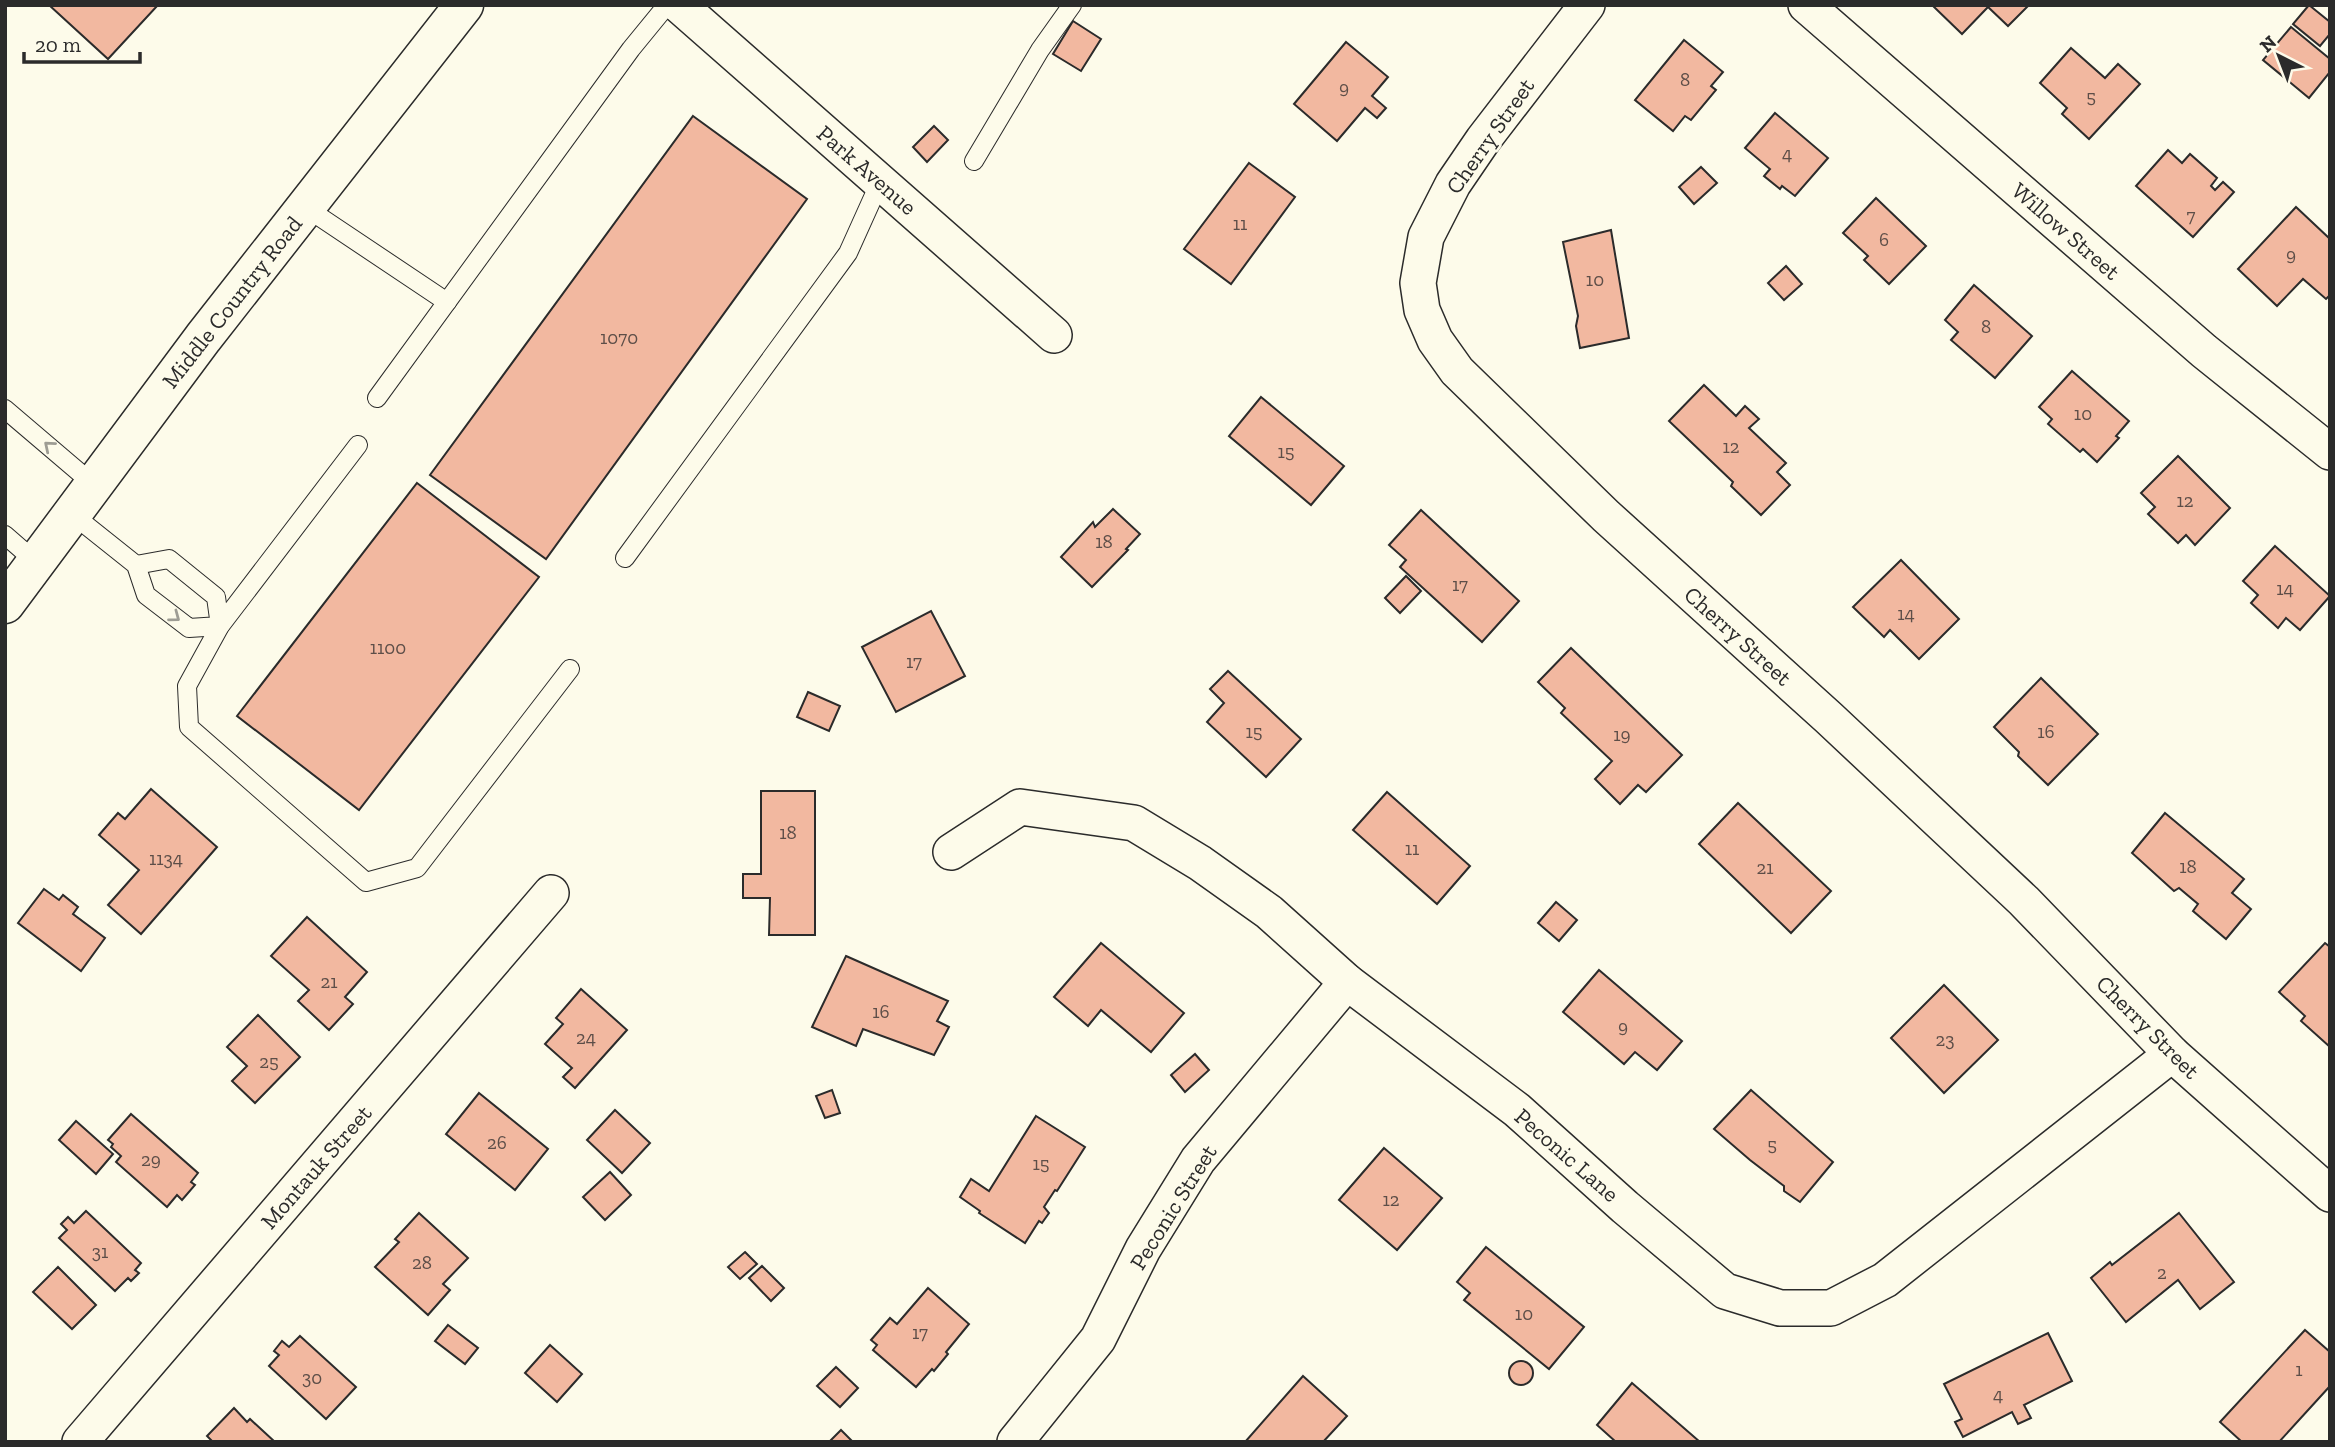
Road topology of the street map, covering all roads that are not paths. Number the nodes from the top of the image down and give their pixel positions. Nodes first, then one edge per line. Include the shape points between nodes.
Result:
1 (464, 5) edge
2 (667, 5) edge
3 (679, 5) edge
4 (1072, 5) edge
5 (1587, 5) edge
6 (1806, 5) edge
7 (974, 162) dead end
8 (880, 182) junction
9 (305, 207) junction
10 (447, 302) junction
11 (1054, 335) dead end
12 (377, 398) dead end
13 (5, 409) edge
14 (358, 445) dead end
15 (2330, 452) edge
16 (83, 499) junction
17 (5, 534) edge
18 (625, 558) dead end
19 (36, 562) junction
20 (136, 565) junction
21 (5, 604) edge
22 (220, 626) junction
23 (570, 669) dead end
24 (951, 852) dead end
25 (551, 892) dead end
26 (1347, 982) junction
27 (2172, 1054) junction
28 (2330, 1194) edge
29 (80, 1442) edge
30 (1015, 1442) edge

1 - 9 main road, Middle Country Road
2 - 10 lane
3 - 8 street, Park Avenue
4 - 7 lane
5 - 27 street, Cherry Street via 1483,140 1453,184 1426,237 1418,284 1422,310 1435,341 1457,371 1606,516 2024,901
6 - 15 street, Willow Street via 2204,351
8 - 11 street, Park Avenue
8 - 18 lane via 848,253
9 - 10 lane
9 - 16 main road, Middle Country Road
10 - 12 lane
16 -> 13 lane
14 - 22 lane
16 - 19 main road, Middle Country Road
16 - 20 lane
17 - 19 lane
19 - 21 main road, Middle Country Road
20 -> 22 lane via 146,595 189,628
20 - 22 lane via 169,559 216,597
22 - 23 lane via 187,686 189,727 366,882 417,868
24 - 26 street, Peconic Lane via 1020,807 1134,823 1269,912
25 - 29 street, Montauk Street
26 - 27 street, Peconic Lane via 1517,1110 1725,1291 1780,1308 1830,1308 1885,1280
26 - 30 street, Peconic Street via 1198,1160 1143,1249 1098,1339
27 - 28 street, Cherry Street

